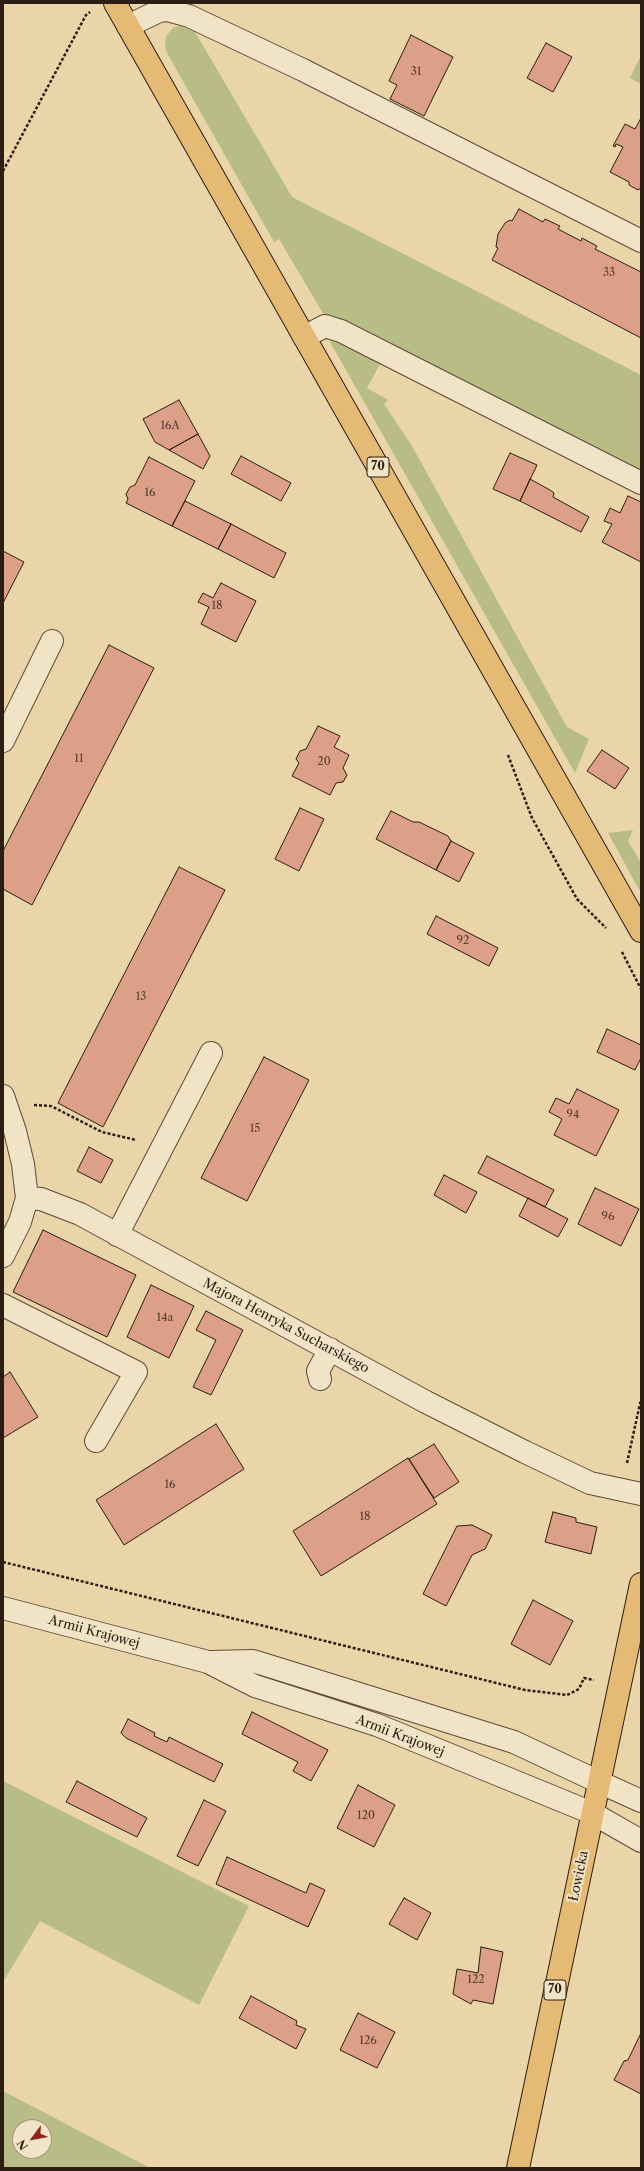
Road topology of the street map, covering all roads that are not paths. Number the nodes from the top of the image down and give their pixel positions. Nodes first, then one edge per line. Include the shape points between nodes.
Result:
1 (115, 3) edge
2 (128, 26) junction
3 (641, 241) edge
4 (304, 337) junction
5 (641, 483) edge
6 (52, 641) dead end
7 (3, 741) edge
8 (641, 931) edge
9 (211, 1053) dead end
10 (3, 1096) edge
11 (27, 1198) junction
12 (117, 1235) junction
13 (3, 1256) edge
14 (3, 1305) edge
15 (330, 1349) junction
16 (320, 1379) dead end
17 (96, 1442) dead end
18 (641, 1494) edge
19 (641, 1584) edge
20 (3, 1608) edge
21 (208, 1662) junction
22 (599, 1782) junction
23 (641, 1801) edge
24 (592, 1813) junction
25 (641, 1840) edge
26 (518, 2168) edge

1 - 2 main road, 70
2 - 3 street via 159,11 172,11 189,16 303,70
2 - 4 main road, 70
4 - 5 street via 325,326 341,331
4 - 8 main road, 70
6 - 7 street
9 - 12 street
10 - 11 street via 23,1164
11 - 12 street, Majora Henryka Sucharskiego via 41,1199 62,1206
11 - 13 street via 20,1222
12 - 15 street, Majora Henryka Sucharskiego
14 - 17 street via 136,1372
15 - 16 street via 318,1371
15 - 18 street, Majora Henryka Sucharskiego via 426,1402 590,1484
19 - 22 main road, Łowicka / 70
20 - 21 street, Armii Krajowej
21 - 22 street, Armii Krajowej via 252,1661 268,1665 514,1742
21 - 24 street, Armii Krajowej via 255,1686 377,1725
22 - 23 street, Armii Krajowej
22 - 24 main road, Łowicka / 70
24 - 25 street, Armii Krajowej
24 - 26 main road, Łowicka / 70

